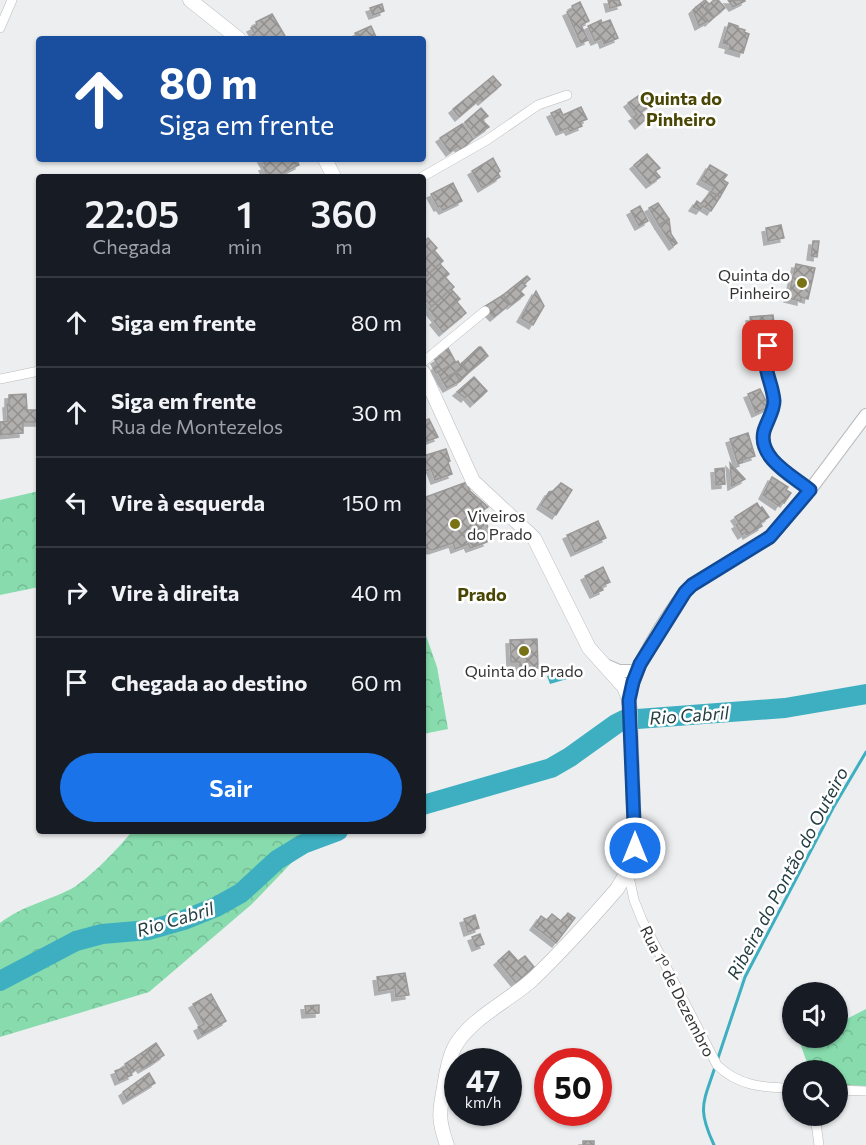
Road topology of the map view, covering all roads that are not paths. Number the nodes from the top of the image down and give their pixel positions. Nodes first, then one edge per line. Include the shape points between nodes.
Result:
1 (12, 0) edge
2 (190, 0) edge
3 (0, 28) edge
4 (235, 36) edge
5 (567, 95) dead end
6 (426, 175) edge
7 (485, 311) dead end
8 (768, 346) dead end
9 (426, 360) edge
10 (36, 372) edge
11 (426, 379) edge
12 (0, 380) edge
13 (866, 415) edge
14 (810, 490) junction
15 (602, 664) junction
16 (635, 670) junction
17 (621, 684) junction
18 (630, 704) junction
19 (628, 872) junction
20 (782, 1088) edge
21 (848, 1090) edge
22 (866, 1091) edge
23 (816, 1126) edge
24 (447, 1145) edge
25 (819, 1145) edge

1 - 3 street
2 - 4 main road
5 - 6 street via 529,110 487,140
7 - 9 street
8 - 14 street via 765,366 774,403 764,444 773,460
10 - 12 street
11 - 15 main road via 473,481 534,538 591,652
13 - 14 street
14 - 16 street via 770,537 687,589
15 - 16 street via 619,671
15 - 17 main road
16 - 17 street
16 - 18 street
17 - 18 main road
18 - 19 main road via 636,842
19 - 20 street, Rua 1º de Dezembro via 642,920 711,1056 722,1070 751,1085
19 - 24 main road via 613,894 536,976 466,1031 457,1043 447,1067 439,1114
21 - 22 street
23 - 25 street

